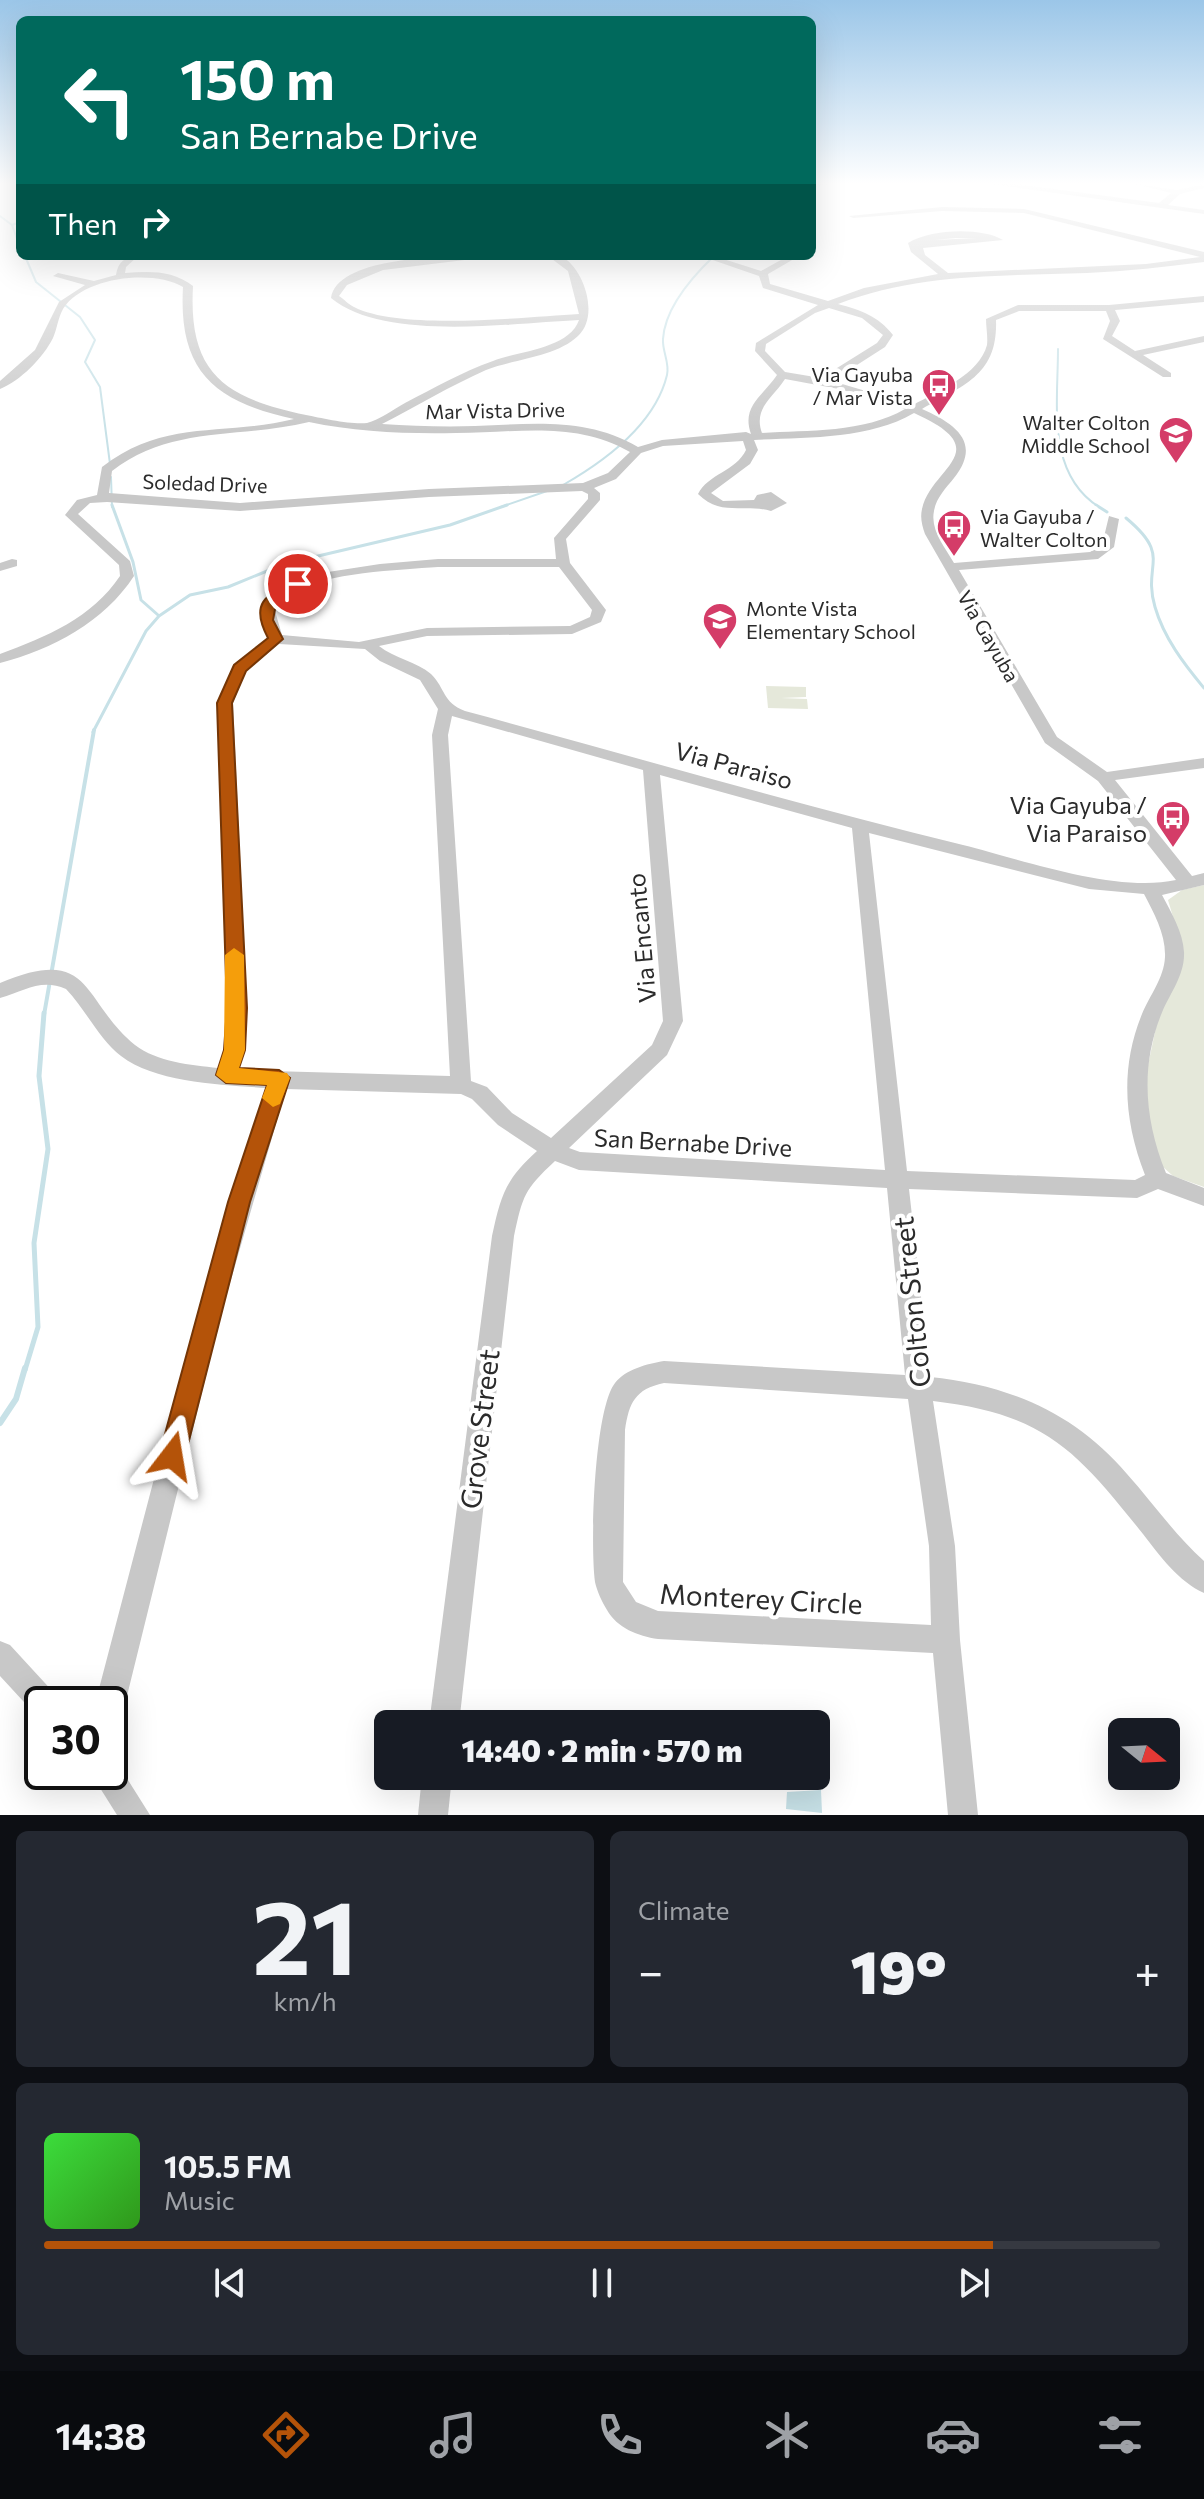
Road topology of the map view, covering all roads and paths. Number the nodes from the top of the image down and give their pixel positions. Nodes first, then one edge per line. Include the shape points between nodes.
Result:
1 (122, 268) edge
2 (390, 268) edge
3 (571, 268) edge
4 (742, 268) edge
5 (774, 268) edge
6 (936, 268) edge
7 (1116, 268) edge
8 (762, 274) junction
9 (944, 274) junction
10 (58, 276) dead end
11 (120, 277) junction
12 (95, 284) junction
13 (1204, 299) edge
14 (827, 305) junction
15 (1109, 308) junction
16 (583, 317) junction
17 (1204, 339) edge
18 (1138, 353) junction
19 (782, 375) junction
20 (1167, 375) dead end
21 (824, 381) junction
22 (0, 386) edge
23 (913, 411) junction
24 (306, 419) junction
25 (368, 426) junction
26 (752, 435) junction
27 (637, 451) junction
28 (612, 476) junction
29 (103, 481) junction
30 (585, 487) junction
31 (107, 498) junction
32 (594, 500) junction
33 (82, 503) junction
34 (759, 503) dead end
35 (1113, 519) dead end
36 (563, 563) junction
37 (951, 567) junction
38 (276, 639) junction
39 (369, 645) junction
40 (0, 659) edge
41 (446, 709) junction
42 (1204, 763) edge
43 (651, 768) junction
44 (1104, 777) junction
45 (860, 825) junction
46 (1196, 880) edge
47 (1150, 888) junction
48 (0, 991) edge
49 (226, 1075) junction
50 (279, 1078) junction
51 (461, 1086) junction
52 (552, 1151) junction
53 (1157, 1179) junction
54 (899, 1180) junction
55 (1204, 1197) edge
56 (919, 1388) junction
57 (1204, 1579) edge
58 (946, 1640) junction
59 (0, 1655) edge
60 (28, 1686) edge
61 (114, 1686) edge
62 (446, 1710) edge
63 (118, 1790) edge
64 (436, 1790) edge
65 (135, 1815) edge
66 (433, 1815) edge
67 (963, 1815) edge

1 - 11 street
2 - 16 street via 348,278 334,296 350,312 390,321
3 - 16 street
4 - 8 street
5 - 8 street
6 - 9 street
7 - 9 street
8 - 14 street via 770,289
9 - 14 street via 866,287
10 - 12 street
11 - 12 street, Mar Vista Drive
11 - 24 street, Mar Vista Drive via 156,275 185,283 191,348 202,368 252,401
12 - 22 street, Mar Vista Drive via 62,304 38,354
13 - 15 street
14 - 19 street via 759,346
14 - 21 street via 866,317 888,335 881,345
15 - 18 street via 1115,321 1107,337
15 - 23 street via 1000,313 991,319 992,344 982,365
16 - 25 street via 567,339 474,370
17 - 18 street
18 - 20 street
19 - 21 street, Via Gayuba
19 - 26 street via 752,409
21 - 23 street, Via Gayuba
23 - 26 street via 860,429
23 - 37 street, Via Gayuba via 945,425 961,444 960,462 926,511 931,534
24 - 25 street, Mar Vista Drive
24 - 29 street via 176,436 141,446 109,467
25 - 27 street, Mar Vista Drive via 572,426 609,435
26 - 27 street via 680,440
26 - 34 street via 749,458 704,494 720,505
27 - 28 street, Soledad Drive
28 - 30 street, Soledad Drive
28 - 32 street
29 - 31 street
29 - 33 street
30 - 31 street, Soledad Drive via 240,507
30 - 32 street
31 - 33 street, Soledad Drive
32 - 36 street via 560,538
33 - 40 street via 71,511 73,518 120,557 127,576 116,593 86,618
35 - 37 street via 1108,547 1093,556
36 - 38 street via 427,563 313,580 289,587 269,603 266,620
36 - 39 street via 599,610 583,627 427,632
37 - 44 street, Via Gayuba via 1051,740
38 - 39 street
38 - 49 street via 239,669 225,703 237,1008 235,1050
39 - 41 street via 425,677
41 - 43 street, Via Paraiso
41 - 51 street via 440,735
42 - 44 street
43 - 45 street, Via Paraiso
43 - 52 street, Via Encanto via 673,1021 660,1050
44 - 46 street, Via Gayuba
45 - 47 street, Via Paraiso via 1077,880
45 - 54 street, Colton Street
46 - 47 street, Via Paraiso
47 - 53 street via 1175,947 1170,977 1151,1016 1135,1102 1141,1139
48 - 49 street via 26,980 64,980 84,991 128,1052 173,1068
49 - 50 street
50 - 51 street
50 - 61 street via 197,1356
51 - 52 street, San Bernabe Drive via 477,1092
52 - 54 street, San Bernabe Drive via 579,1161
52 - 62 street, Grove Street via 522,1178 509,1201
53 - 54 street, San Bernabe Drive via 1137,1189
53 - 55 street
54 - 56 street, Colton Street
56 - 57 street, Monterey Circle via 1015,1406 1051,1424 1111,1474 1163,1539
56 - 58 street, Colton Street via 942,1546
56 - 58 street, Monterey Circle via 664,1372 632,1383 622,1392 613,1419 609,1582 613,1599 642,1623
58 - 67 street, Colton Street
59 - 60 street
63 - 65 street
64 - 66 street

